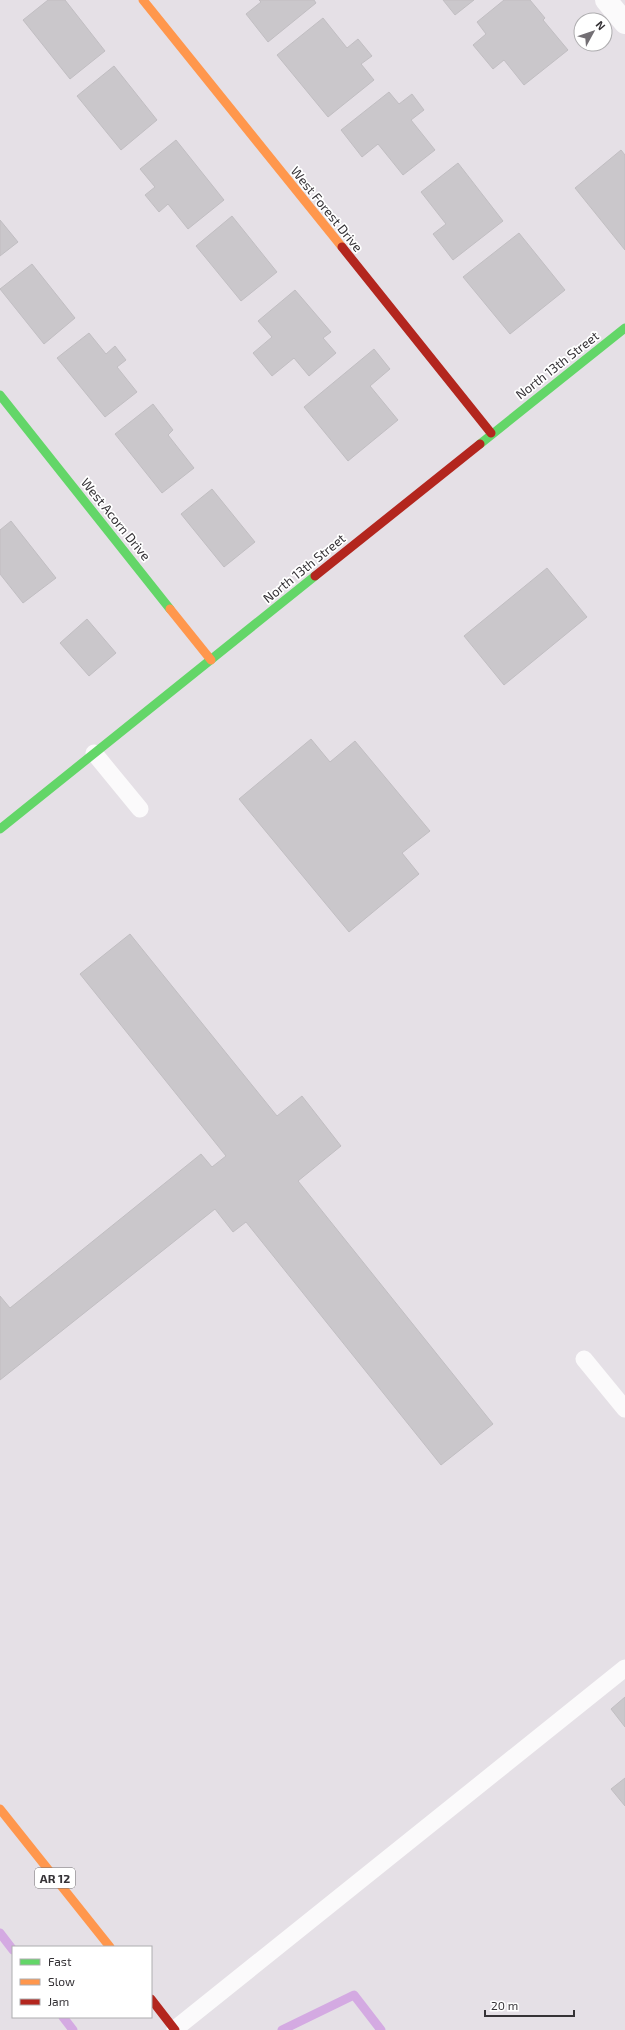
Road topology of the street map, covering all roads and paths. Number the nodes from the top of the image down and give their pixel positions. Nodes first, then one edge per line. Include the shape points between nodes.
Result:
1 (143, 0) edge
2 (606, 0) edge
3 (625, 23) edge
4 (625, 328) edge
5 (0, 395) edge
6 (492, 433) junction
7 (211, 660) junction
8 (94, 753) junction
9 (140, 809) dead end
10 (0, 829) edge
11 (584, 1359) dead end
12 (625, 1409) edge
13 (625, 1668) edge
14 (0, 1809) edge
15 (109, 1946) edge
16 (152, 2000) edge
17 (175, 2030) edge

1 - 6 main road, West Forest Drive
2 - 3 street
4 - 6 main road, North 13th Street
5 - 7 main road, West Acorn Drive
6 - 7 main road, North 13th Street
7 - 8 main road, North 13th Street
8 - 9 lane
8 - 10 main road, North 13th Street
11 - 12 lane
13 - 17 lane
14 - 15 main road, AR 12
16 - 17 main road

